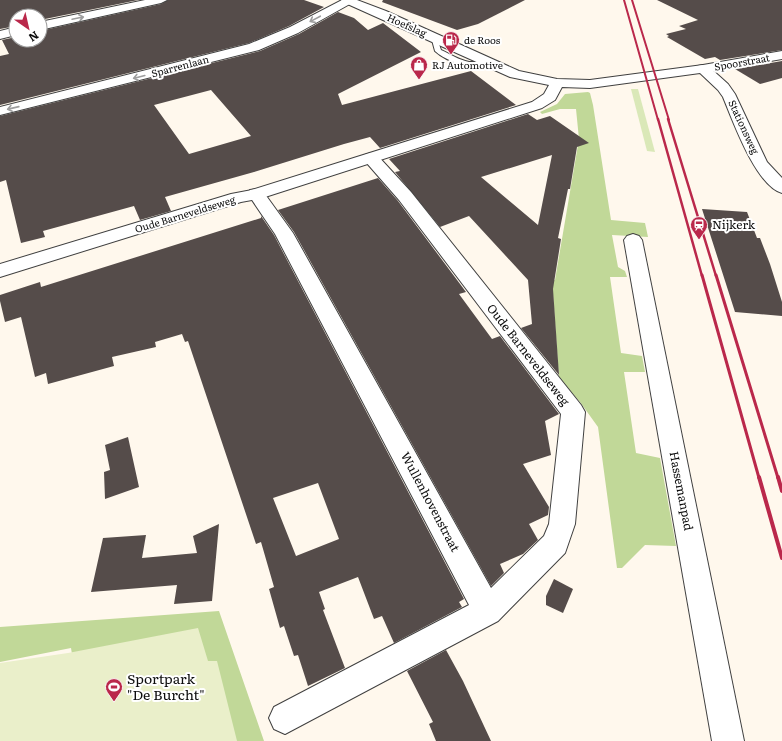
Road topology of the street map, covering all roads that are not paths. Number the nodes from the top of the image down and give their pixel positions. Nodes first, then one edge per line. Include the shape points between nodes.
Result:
1 (161, 0) edge
2 (349, 0) edge
3 (48, 24) edge
4 (782, 55) edge
5 (703, 69) junction
6 (557, 83) junction
7 (0, 111) edge
8 (371, 158) junction
9 (782, 188) edge
10 (256, 194) junction
11 (633, 240) dead end
12 (0, 271) edge
13 (488, 611) junction
14 (285, 718) dead end
15 (728, 741) edge

3 -> 1 street
2 - 6 street, Hoefslag via 515,74
2 -> 7 street, Sparrenlaan via 294,30 254,47
4 - 5 street, Spoorstraat
5 - 6 street via 590,84
5 - 9 street, Stationsweg via 730,97 760,164
6 - 8 street, Oude Barneveldseweg via 550,97 537,105
8 - 10 street, Oude Barneveldseweg
8 - 13 street, Oude Barneveldseweg via 405,196 573,412 562,524 555,544
10 - 12 street, Oude Barneveldseweg
10 - 13 street, Wullenhovenstraat via 284,233
11 - 15 street, Hassemanpad
13 - 14 street

